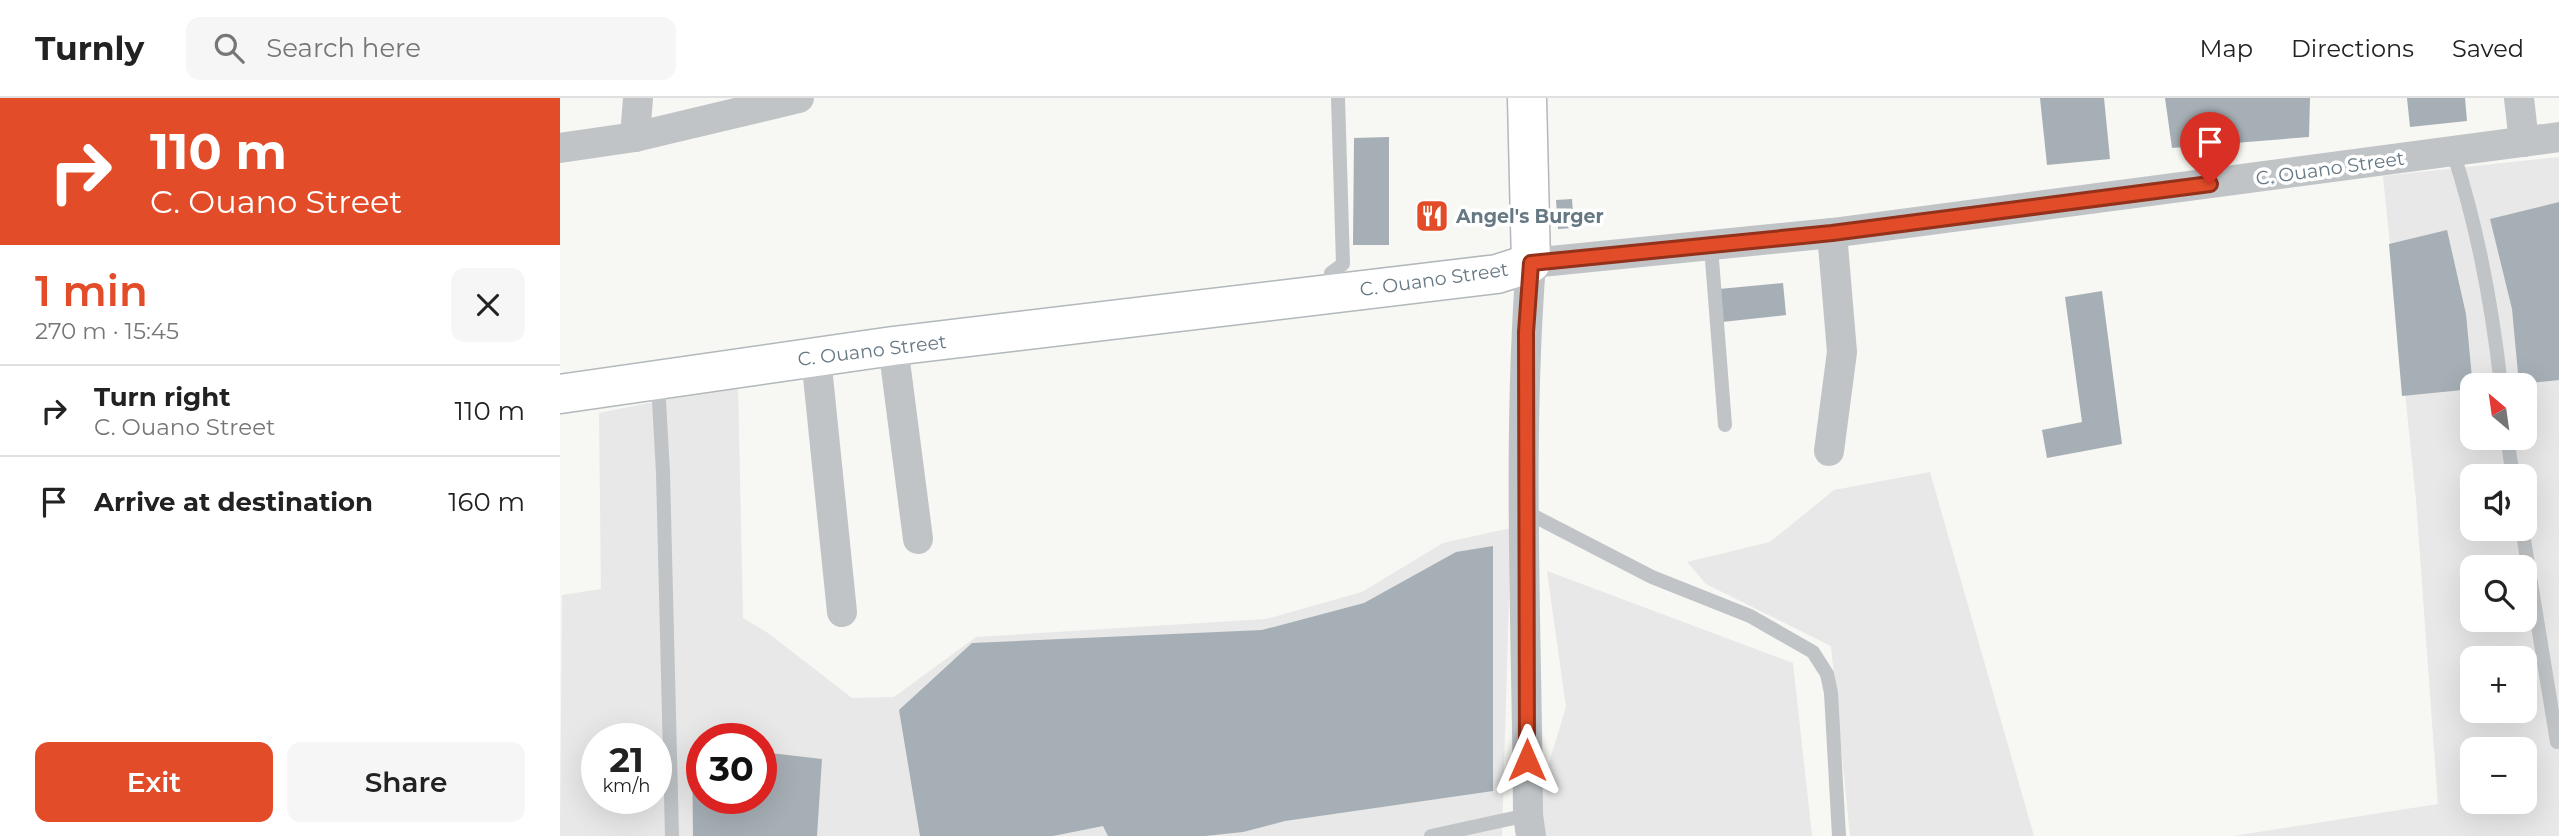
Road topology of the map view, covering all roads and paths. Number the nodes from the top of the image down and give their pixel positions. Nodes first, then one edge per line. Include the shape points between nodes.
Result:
1 (638, 98) edge
2 (799, 98) edge
3 (1338, 98) edge
4 (1527, 98) edge
5 (2519, 98) edge
6 (635, 137) junction
7 (2559, 137) edge
8 (2524, 142) junction
9 (560, 148) edge
10 (2453, 152) junction
11 (1832, 233) junction
12 (1711, 247) junction
13 (1531, 263) junction
14 (1348, 280) junction
15 (894, 346) junction
16 (816, 357) junction
17 (2500, 373) edge
18 (657, 378) junction
19 (560, 394) edge
20 (1725, 425) dead end
21 (1829, 451) dead end
22 (1526, 512) junction
23 (918, 539) dead end
24 (2524, 541) edge
25 (842, 612) dead end
26 (2557, 742) dead end
27 (1529, 825) edge
28 (672, 836) edge
29 (1431, 836) edge
30 (1839, 836) edge

1 - 6 street
2 - 6 street
3 - 14 lane
4 - 13 street
5 - 8 street
6 - 9 street
7 - 8 street, C. Ouano Street
8 - 10 street, C. Ouano Street
10 - 11 street, C. Ouano Street
10 - 17 lane via 2469,200 2491,300
11 - 12 street, C. Ouano Street
11 - 21 street via 1842,352
12 - 13 street, C. Ouano Street
12 - 20 lane
13 - 14 street, C. Ouano Street via 1497,274
13 - 22 street via 1526,332
14 - 15 street, C. Ouano Street
15 - 16 street, C. Ouano Street
15 - 23 street
16 - 18 street, C. Ouano Street
16 - 25 street
18 - 19 street, C. Ouano Street
18 - 28 lane
22 - 27 street
22 - 30 lane via 1652,577 1750,615 1813,652 1827,674 1831,693
24 - 26 lane
27 - 29 lane

